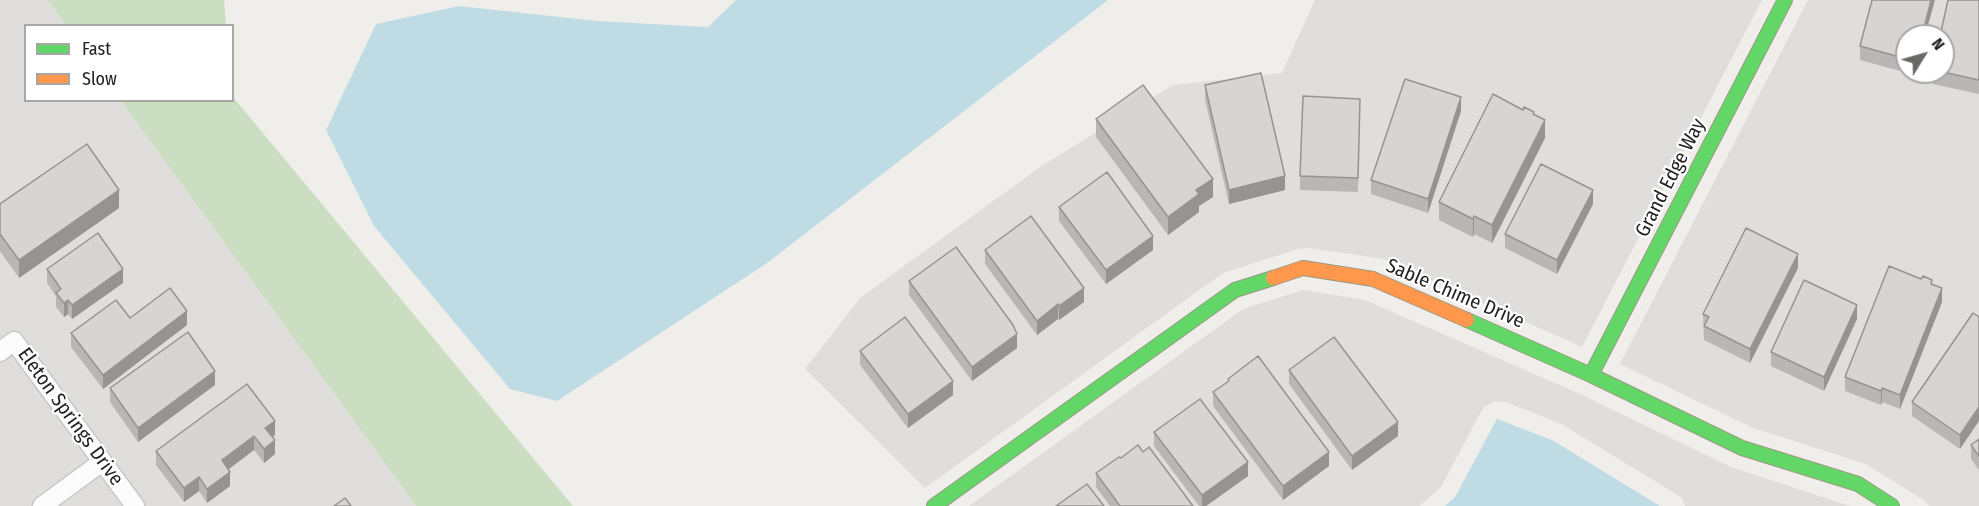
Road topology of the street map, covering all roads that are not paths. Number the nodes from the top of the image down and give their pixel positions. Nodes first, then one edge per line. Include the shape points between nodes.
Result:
1 (1785, 0) edge
2 (0, 352) edge
3 (1591, 375) junction
4 (102, 462) junction
5 (42, 506) edge
6 (135, 506) edge
7 (934, 506) edge
8 (1892, 506) edge

1 - 3 street, Grand Edge Way
2 - 4 lane, Eleton Springs Drive via 14,341
3 - 7 street, Sable Chime Drive via 1373,279 1303,268 1235,290
3 - 8 street, Sable Chime Drive via 1742,448 1858,484
4 - 5 lane
4 - 6 lane, Eleton Springs Drive

